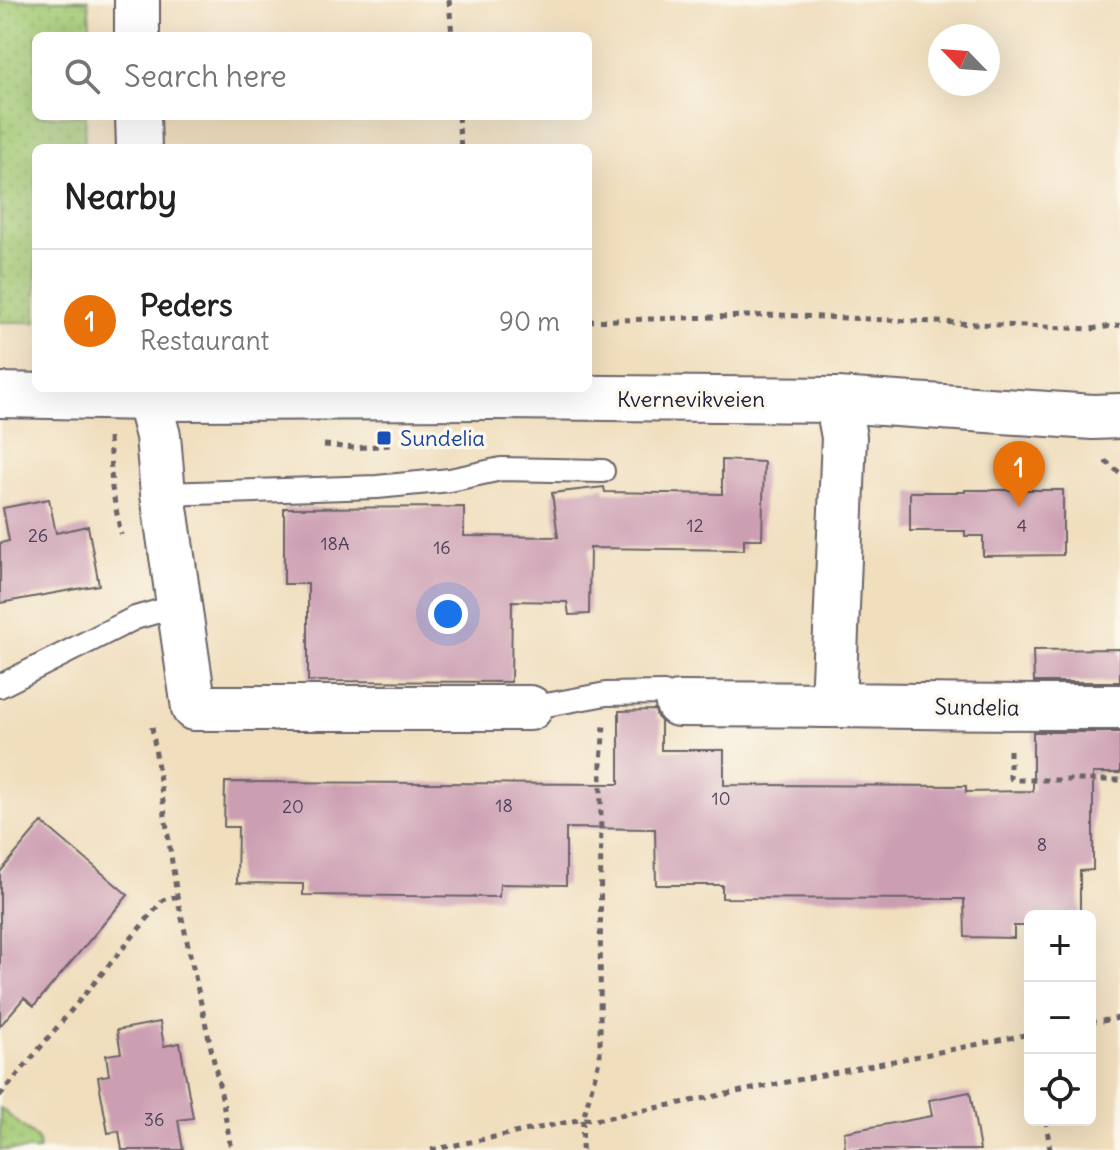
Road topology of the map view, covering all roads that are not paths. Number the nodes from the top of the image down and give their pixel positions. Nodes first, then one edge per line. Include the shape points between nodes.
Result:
1 (137, 0) edge
2 (137, 32) edge
3 (138, 120) edge
4 (139, 144) edge
5 (148, 393) edge
6 (0, 395) edge
7 (837, 400) junction
8 (1111, 419) edge
9 (603, 471) dead end
10 (163, 494) junction
11 (180, 605) junction
12 (0, 686) edge
13 (678, 704) joint
14 (833, 704) junction
15 (1120, 707) edge
16 (530, 708) joint

1 - 2 street
3 - 4 street
5 - 6 street, Kvernevikveien
5 - 7 street, Kvernevikveien
5 - 10 street, Sundelia
7 - 8 street, Kvernevikveien
7 - 14 street via 844,437
9 - 10 lane via 501,469 377,487
10 - 11 street, Sundelia
11 - 12 lane via 135,618
11 - 16 street, Sundelia via 194,708
13 - 14 street, Sundelia
13 - 16 lane, Sundelia via 664,693 606,694
14 - 15 street, Sundelia

